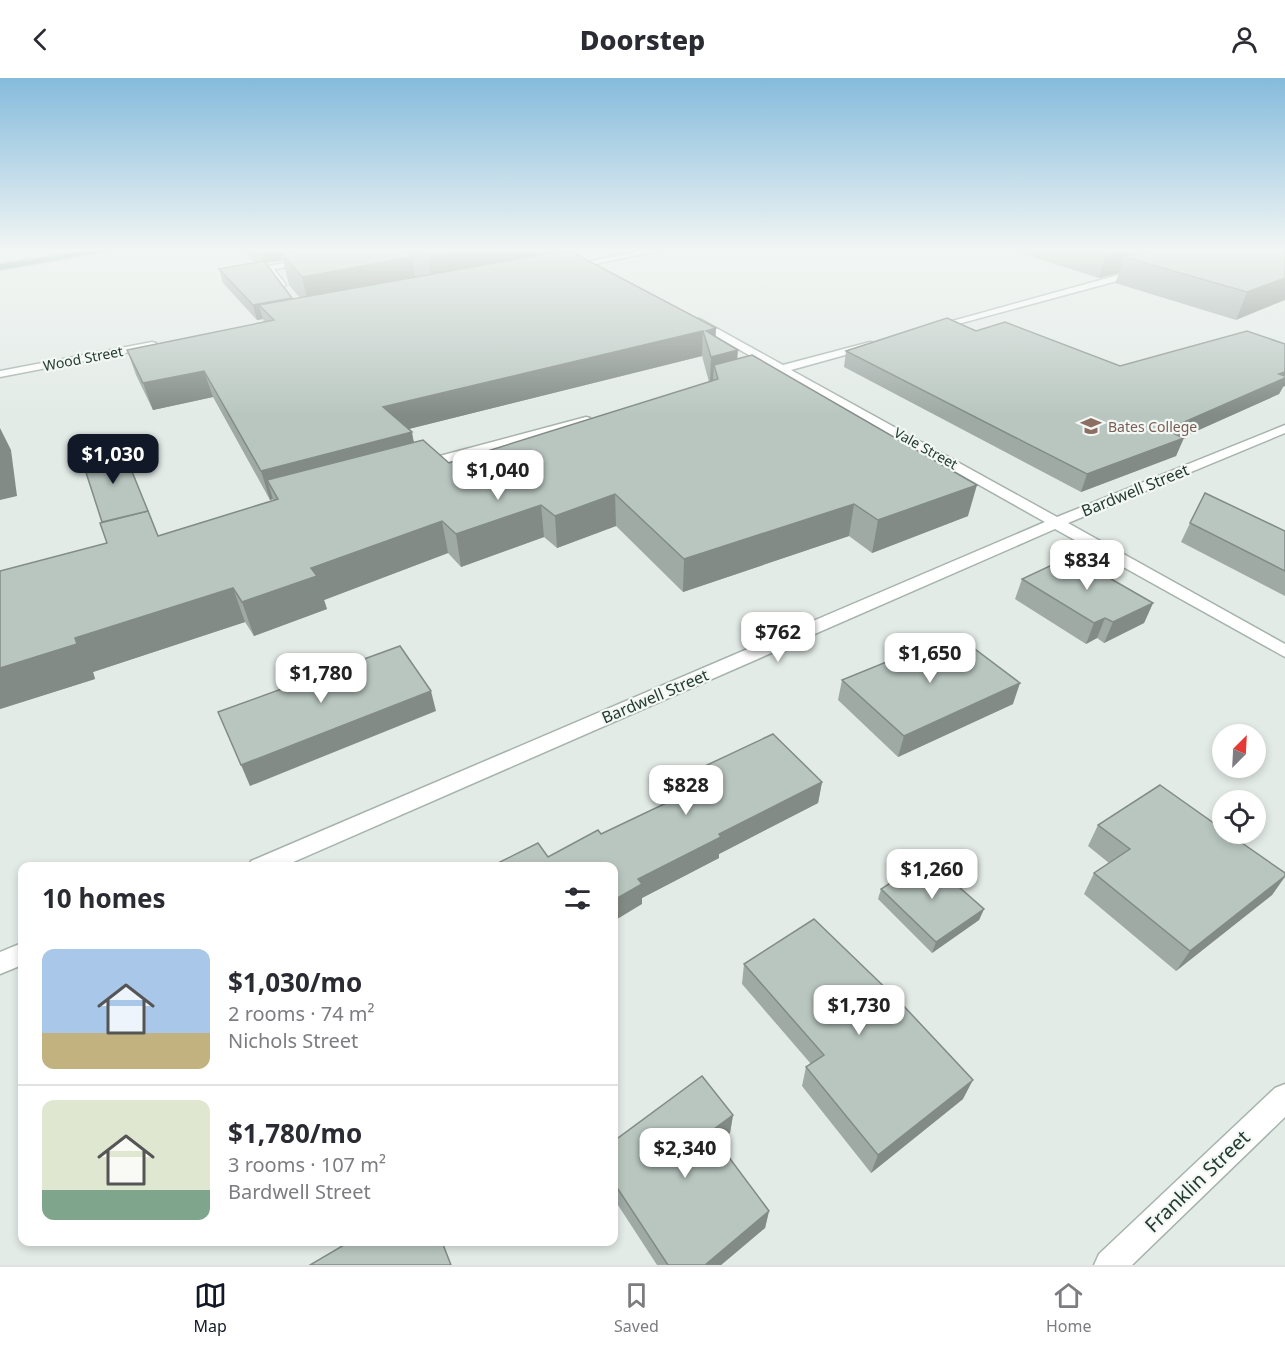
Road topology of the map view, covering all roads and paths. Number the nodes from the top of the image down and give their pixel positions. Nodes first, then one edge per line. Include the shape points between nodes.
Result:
1 (1020, 304) edge
2 (680, 312) edge
3 (919, 332) edge
4 (885, 341) edge
5 (165, 343) edge
6 (783, 368) junction
7 (0, 374) edge
8 (737, 381) edge
9 (598, 418) edge
10 (1285, 429) edge
11 (414, 467) edge
12 (1058, 522) junction
13 (1285, 651) edge
14 (271, 862) edge
15 (18, 956) edge
16 (0, 963) edge
17 (1285, 1098) edge
18 (1110, 1265) edge

1 - 3 street
2 - 6 street, Vale Street
4 - 6 street
5 - 7 street, Wood Street
6 - 8 street
6 - 12 street, Vale Street
9 - 11 street
10 - 12 street, Bardwell Street
12 - 13 street, Vale Street
12 - 14 street, Bardwell Street
15 - 16 street
17 - 18 street, Franklin Street

